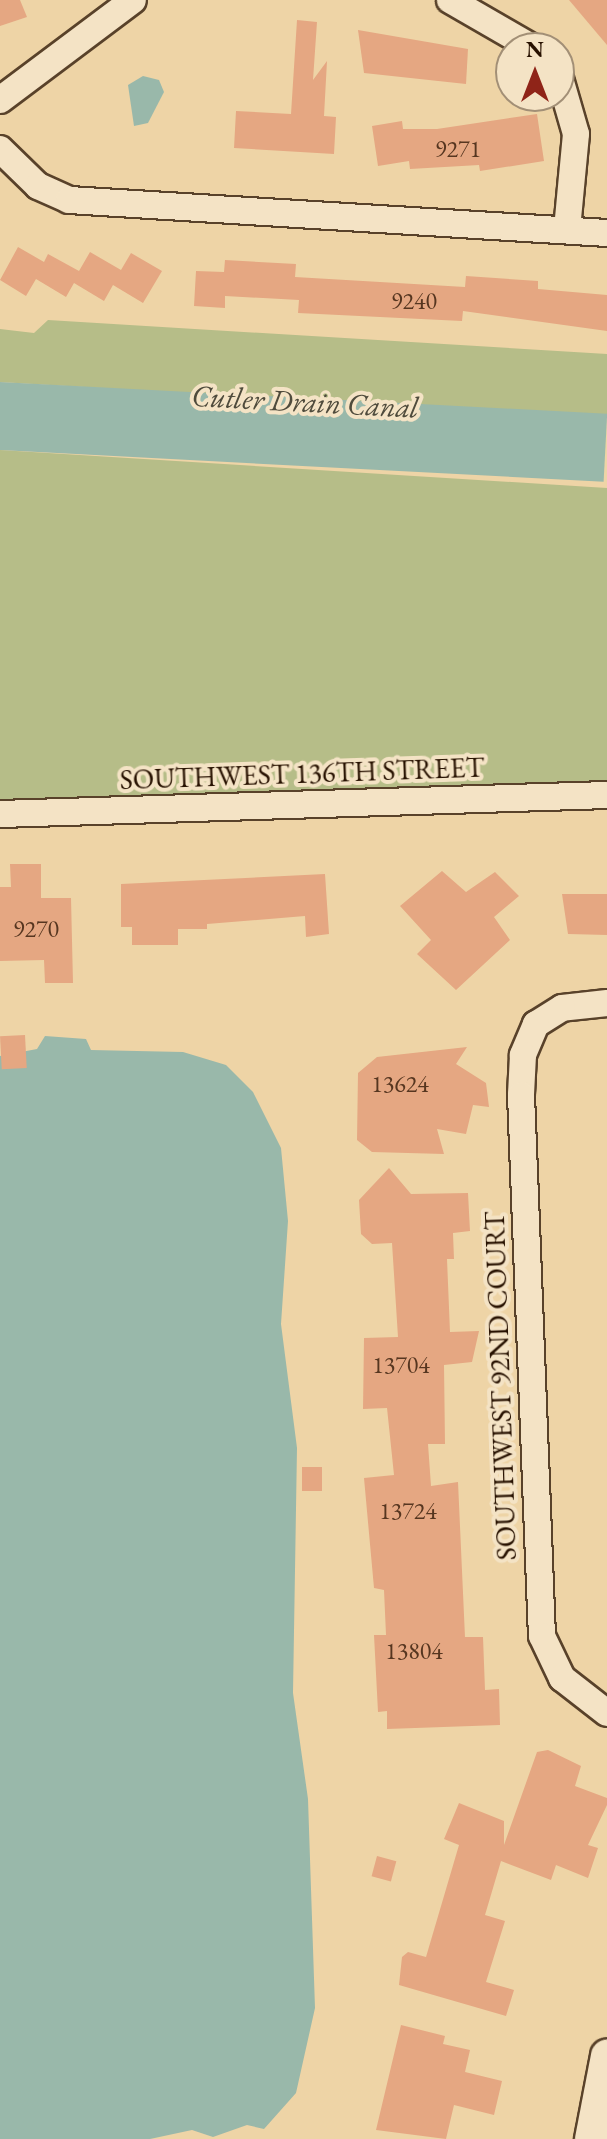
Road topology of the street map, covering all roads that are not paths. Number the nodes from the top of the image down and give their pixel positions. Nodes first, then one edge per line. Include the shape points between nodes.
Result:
1 (133, 0) edge
2 (450, 0) edge
3 (505, 32) edge
4 (0, 100) edge
5 (572, 112) edge
6 (0, 149) edge
7 (567, 229) junction
8 (607, 233) edge
9 (607, 795) edge
10 (0, 814) edge
11 (607, 1003) edge
12 (607, 1713) edge
13 (607, 2056) edge
14 (591, 2139) edge

1 - 4 street
2 - 3 street
5 - 7 street
6 - 7 street via 38,186 82,202
7 - 8 street
9 - 10 street, SOUTHWEST 136TH STREET
11 - 12 street, SOUTHWEST 92ND COURT via 562,1008 531,1030 521,1095 542,1636 562,1678
13 - 14 street

